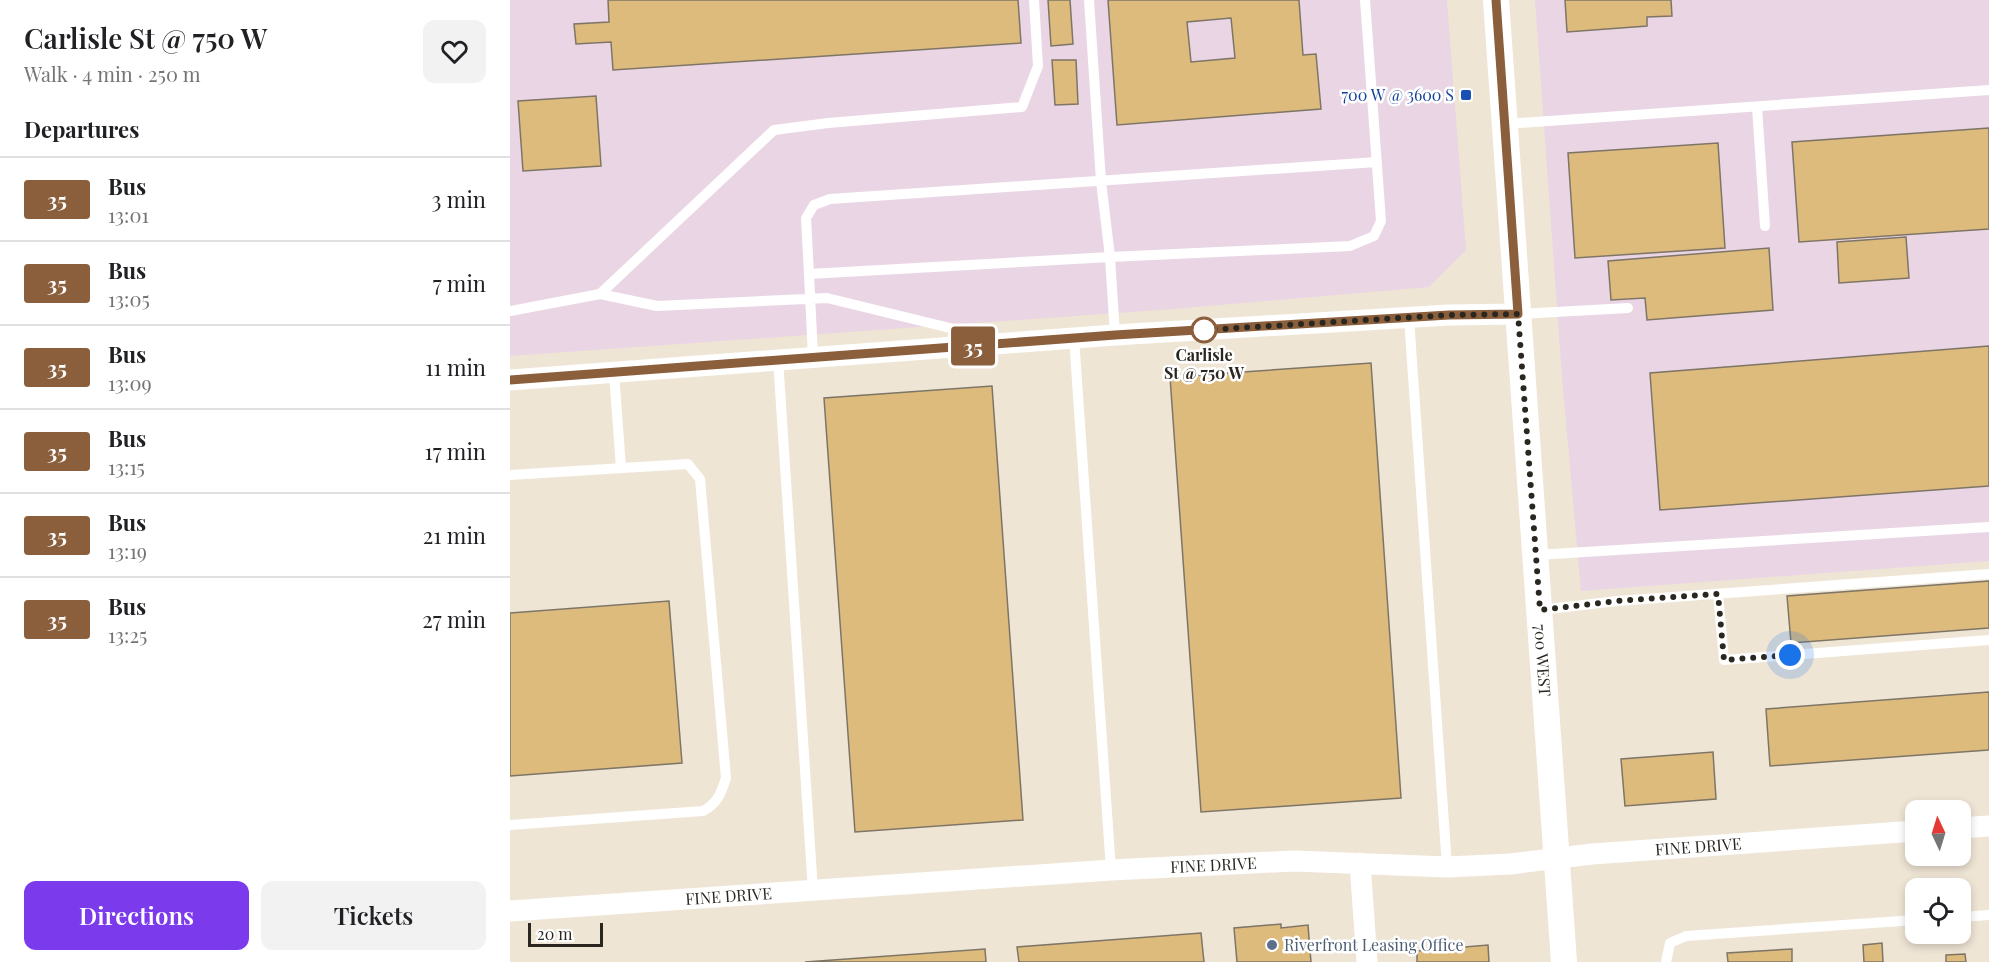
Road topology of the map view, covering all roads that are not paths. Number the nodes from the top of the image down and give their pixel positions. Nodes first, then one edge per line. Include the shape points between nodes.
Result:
1 (1034, 0) edge
2 (1089, 0) edge
3 (1365, 0) edge
4 (1496, 0) edge
5 (1989, 90) edge
6 (1757, 107) junction
7 (1505, 124) junction
8 (1377, 162) junction
9 (1101, 181) junction
10 (1765, 226) dead end
11 (1110, 257) junction
12 (809, 274) junction
13 (600, 294) junction
14 (809, 298) junction
15 (1628, 308) dead end
16 (510, 311) edge
17 (1518, 314) junction
18 (1409, 318) junction
19 (1115, 335) junction
20 (1074, 338) junction
21 (1014, 343) junction
22 (813, 357) junction
23 (778, 359) junction
24 (614, 373) junction
25 (510, 380) edge
26 (621, 468) junction
27 (510, 475) edge
28 (1989, 526) edge
29 (1536, 555) junction
30 (1989, 574) edge
31 (1718, 594) junction
32 (1540, 610) junction
33 (1989, 640) edge
34 (510, 825) edge
35 (1989, 826) edge
36 (1971, 827) edge
37 (1905, 832) edge
38 (1557, 858) junction
39 (1359, 863) junction
40 (1447, 867) junction
41 (1112, 870) junction
42 (813, 891) junction
43 (510, 911) edge
44 (1989, 915) edge
45 (1971, 916) edge
46 (1905, 921) edge
47 (1367, 962) edge
48 (1564, 962) edge
49 (1666, 962) edge

1 - 13 lane via 1038,66 1022,107 774,130
2 - 9 lane
3 - 8 lane
4 - 7 street, 700 WEST
5 - 6 lane
6 - 7 lane
6 - 10 lane
7 - 17 street, 700 WEST
8 - 9 lane
8 - 11 lane via 1381,220 1374,236 1350,246
9 - 11 lane
9 - 12 lane via 830,199 814,205 806,218
11 - 12 lane
11 - 19 lane
12 - 14 lane
13 - 14 lane via 657,306
13 - 16 lane
14 - 21 lane via 827,298
14 - 22 lane
15 - 17 lane
17 - 18 street
17 - 29 street, 700 WEST
18 - 19 street
18 - 40 lane
19 - 20 street
20 - 21 street
20 - 41 lane
21 - 22 street
22 - 23 street
23 - 24 street
23 - 42 lane
24 - 25 street
24 - 26 lane
26 - 27 lane
26 - 34 lane via 688,464 700,478 726,777 713,806 703,811
28 - 29 lane
29 - 32 street, 700 WEST
30 - 31 lane
31 - 32 lane
31 - 33 lane via 1724,660
32 - 38 street, 700 WEST
35 - 36 street
37 - 38 street, FINE DRIVE
38 - 40 street, FINE DRIVE
38 - 48 street, 700 WEST
39 - 40 street, FINE DRIVE
39 - 41 street, FINE DRIVE via 1294,861
39 - 47 street
41 - 42 street, FINE DRIVE
42 - 43 street, FINE DRIVE
44 - 45 lane
46 - 49 lane via 1686,936 1670,943

